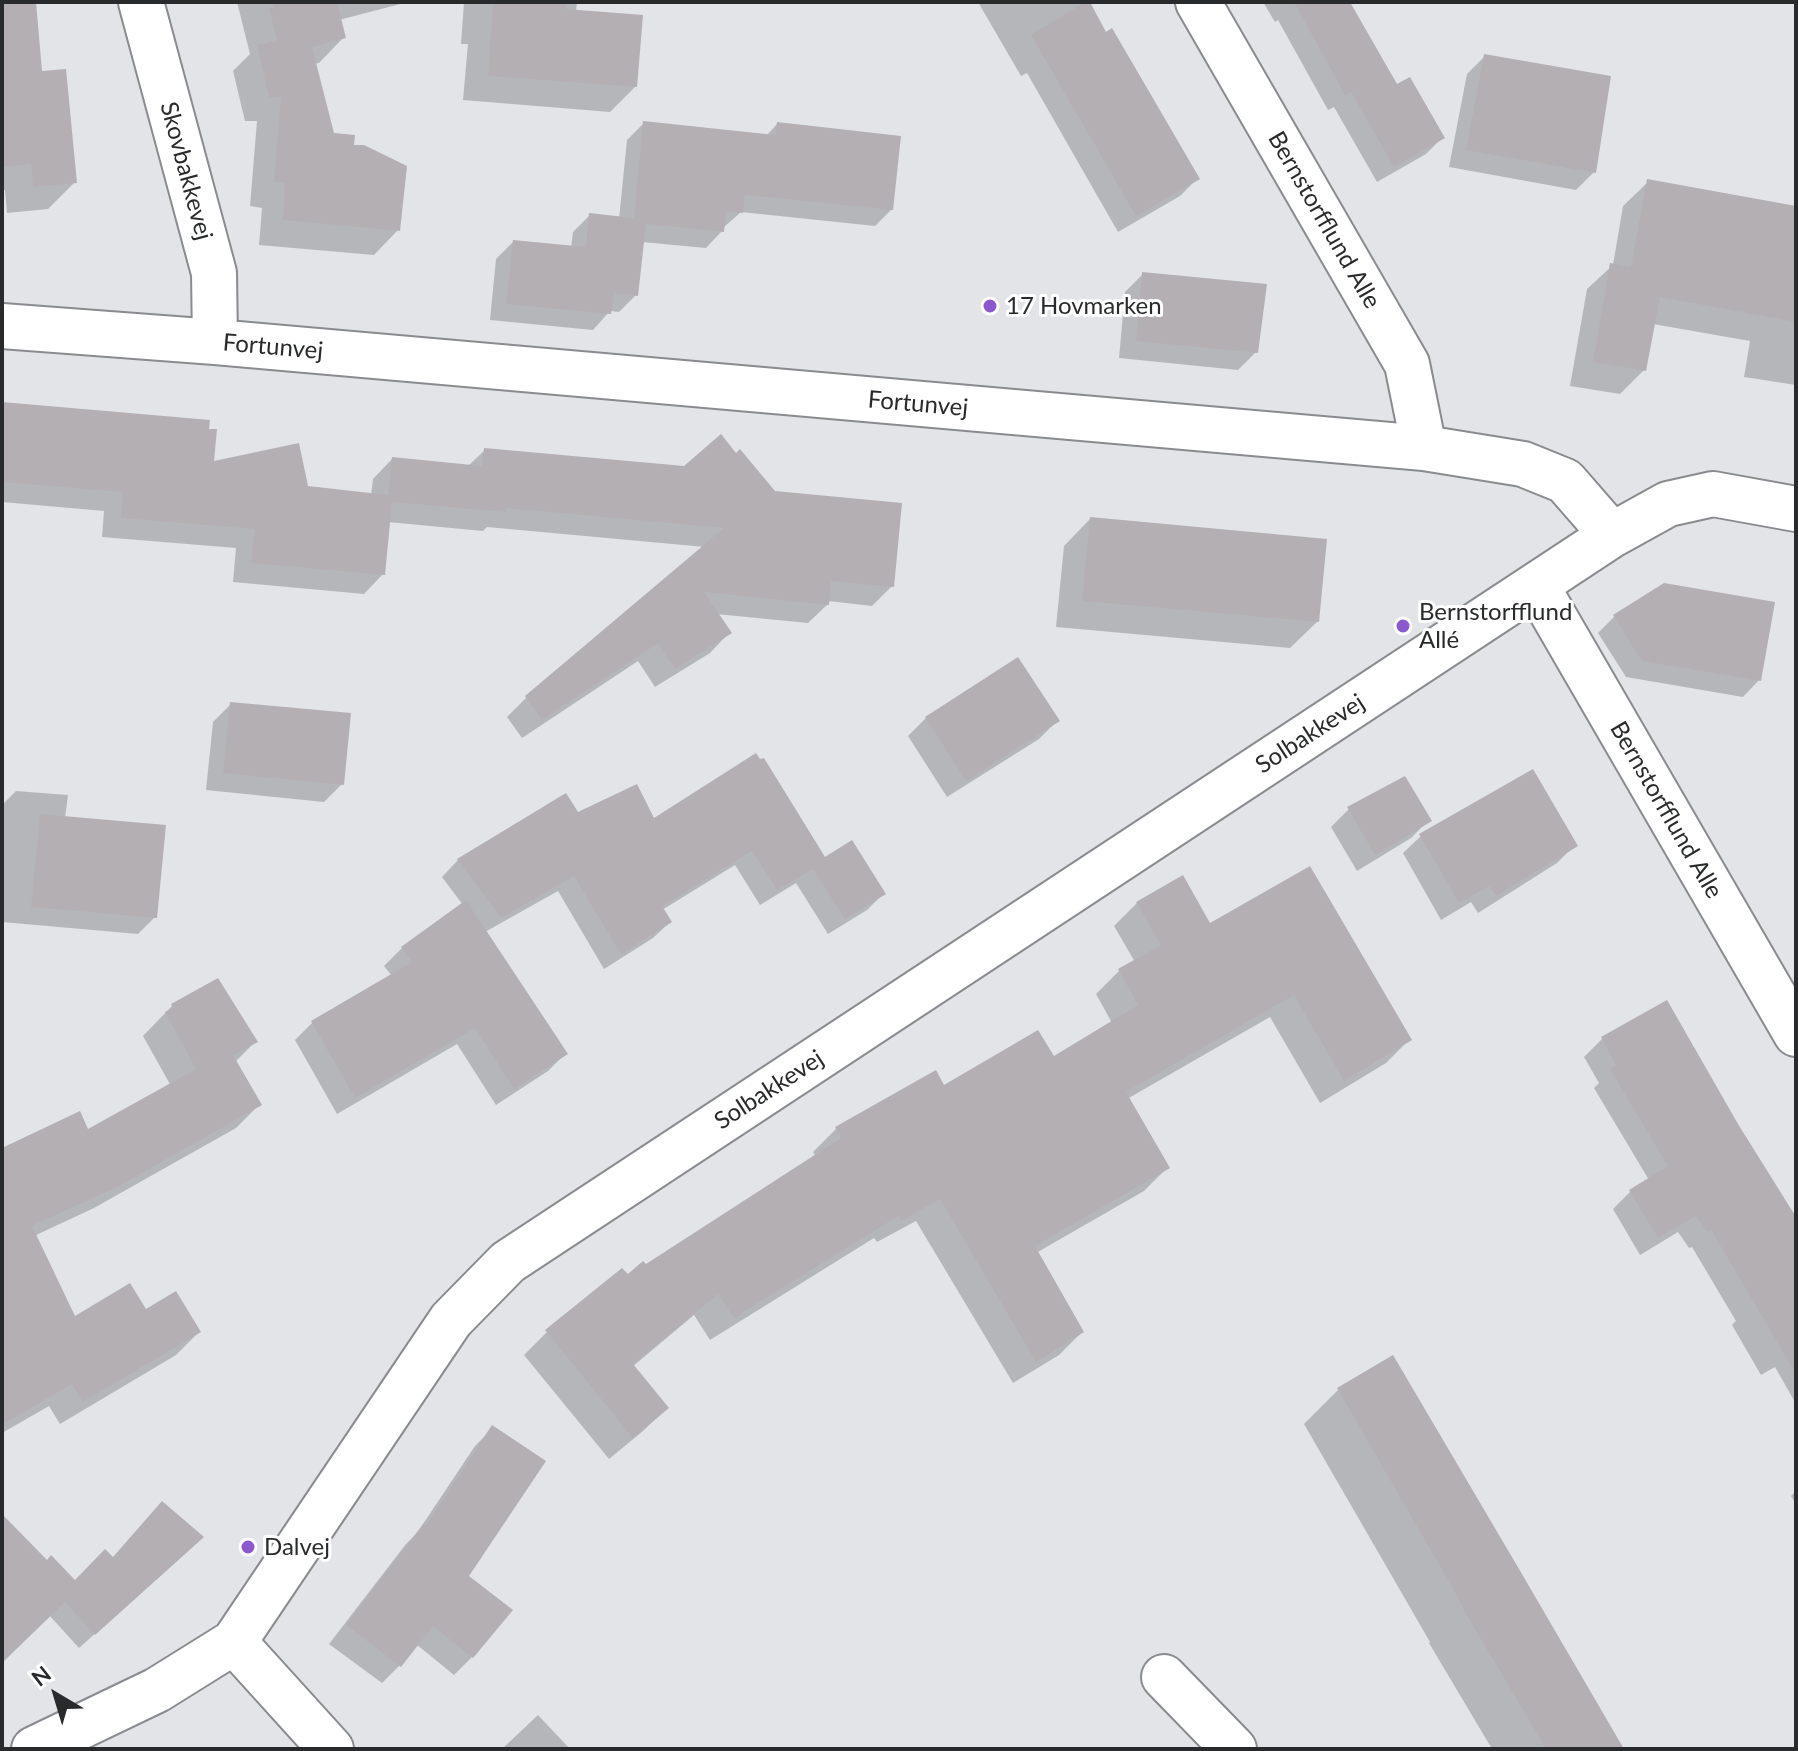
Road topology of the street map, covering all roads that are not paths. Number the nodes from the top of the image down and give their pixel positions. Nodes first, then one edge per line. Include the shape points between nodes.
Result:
1 (141, 2) edge
2 (1198, 2) edge
3 (2, 326) edge
4 (215, 342) junction
5 (1424, 448) junction
6 (1796, 509) edge
7 (1612, 535) junction
8 (1536, 585) junction
9 (1796, 1034) edge
10 (234, 1642) junction
11 (1164, 1677) dead end
12 (34, 1749) edge
13 (331, 1749) edge
14 (1234, 1749) edge

1 - 4 street, Skovbakkevej via 214,273
2 - 5 street, Bernstorfflund Alle via 1407,364
3 - 4 street, Fortunvej
4 - 5 street, Fortunvej
5 - 7 street, Fortunvej via 1523,464 1565,481
6 - 7 street via 1713,494 1668,504
7 - 8 street, Solbakkevej
8 - 9 street, Bernstorfflund Alle
8 - 10 street, Solbakkevej via 508,1262 451,1320
10 - 12 street, Solbakkevej via 157,1690
10 - 13 street
11 - 14 street

